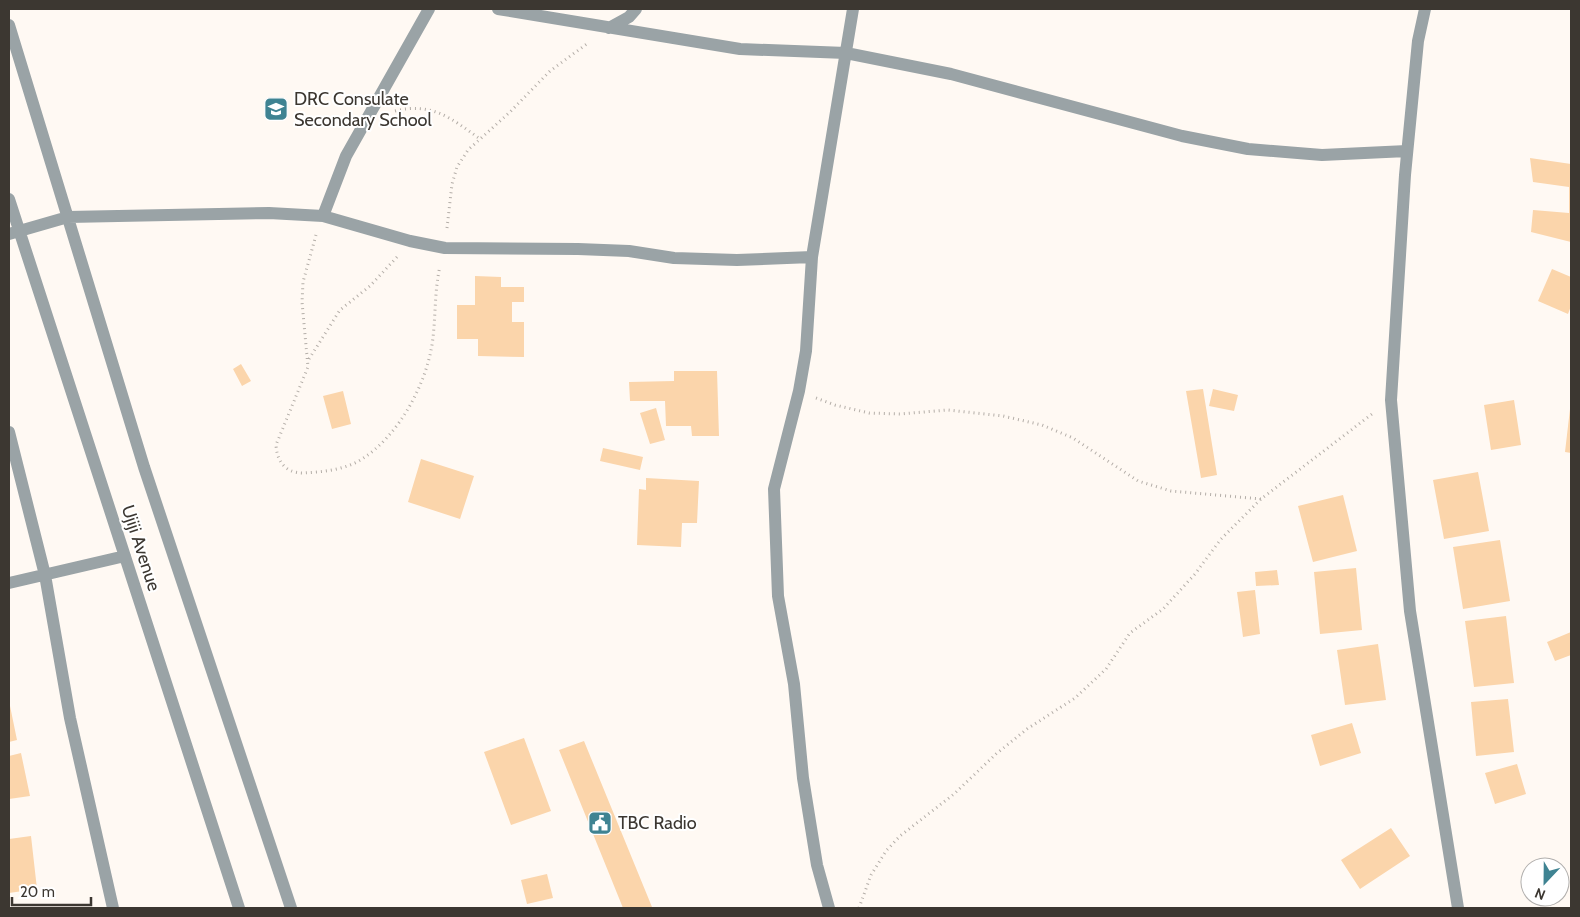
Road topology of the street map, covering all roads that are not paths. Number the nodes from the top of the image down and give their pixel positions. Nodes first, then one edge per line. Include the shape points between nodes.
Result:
1 (429, 9) edge
2 (498, 9) edge
3 (636, 9) edge
4 (853, 9) edge
5 (1425, 9) edge
6 (9, 25) edge
7 (609, 28) junction
8 (846, 53) junction
9 (1408, 151) junction
10 (9, 199) edge
11 (323, 216) junction
12 (68, 217) junction
13 (14, 233) edge
14 (812, 257) junction
15 (9, 432) edge
16 (125, 556) junction
17 (45, 575) junction
18 (9, 583) edge
19 (113, 908) edge
20 (239, 908) edge
21 (291, 908) edge
22 (829, 908) edge
23 (1458, 908) edge

1 - 11 street via 346,156
2 - 7 street
3 - 7 street via 629,17
4 - 8 street
5 - 9 street via 1418,40
6 - 12 street
7 - 8 street via 740,49
8 - 9 street via 951,74 1182,136 1248,149 1322,155
8 - 14 street
9 - 23 street via 1390,400 1410,611
10 - 13 street, Ujiji Avenue
11 - 12 street via 269,213
11 - 14 street via 445,248 630,251 674,258 737,260
12 - 13 street
12 - 21 street via 144,467
13 - 16 street, Ujiji Avenue
14 - 22 street via 806,350 774,489 778,596 794,684 803,778 817,865
15 - 17 street
16 - 17 street
16 - 20 street, Ujiji Avenue
17 - 18 street
17 - 19 street via 70,718

